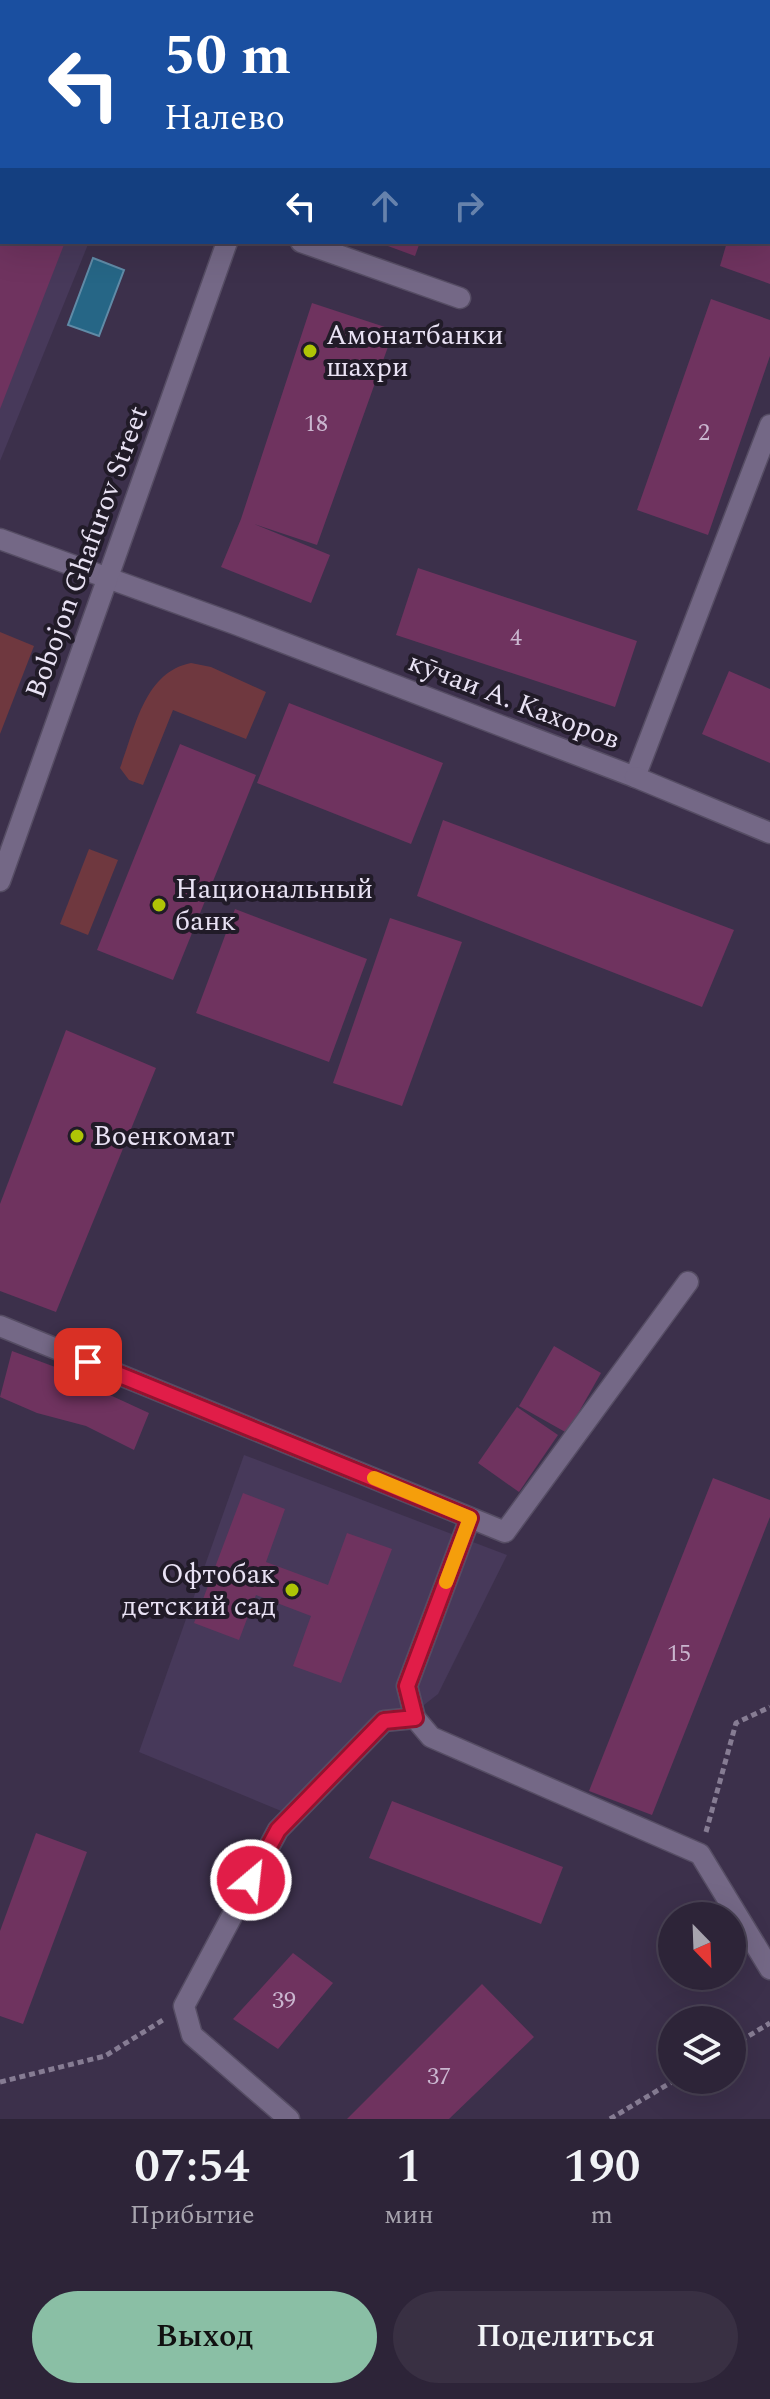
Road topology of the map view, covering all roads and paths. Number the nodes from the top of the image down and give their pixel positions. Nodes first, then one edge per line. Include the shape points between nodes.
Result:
1 (226, 244) edge
2 (307, 244) edge
3 (460, 298) dead end
4 (770, 425) edge
5 (0, 539) edge
6 (108, 578) junction
7 (635, 777) junction
8 (770, 833) edge
9 (0, 881) edge
10 (688, 1282) dead end
11 (0, 1326) edge
12 (470, 1518) junction
13 (770, 1707) edge
14 (415, 1718) junction
15 (700, 1854) junction
16 (770, 1969) edge
17 (184, 2006) junction
18 (770, 2023) edge
19 (746, 2038) edge
20 (0, 2082) edge
21 (658, 2090) edge
22 (289, 2119) edge
23 (610, 2119) edge

1 - 6 street, Bobojon Ghafurov Street
2 - 3 street
4 - 7 street, кӯчаи А. Кахоров
5 - 6 street, кӯчаи А. Кахоров
6 - 7 street, кӯчаи А. Кахоров
6 - 9 street, Bobojon Ghafurov Street
7 - 8 street
10 - 12 street via 505,1532
11 - 12 street
12 - 14 street via 407,1686
13 - 15 path via 736,1723
14 - 15 street via 431,1737
14 - 17 street via 384,1721 278,1830
15 - 16 street
17 - 20 path via 105,2056
17 - 22 street via 192,2035
18 - 19 path
21 - 23 path

